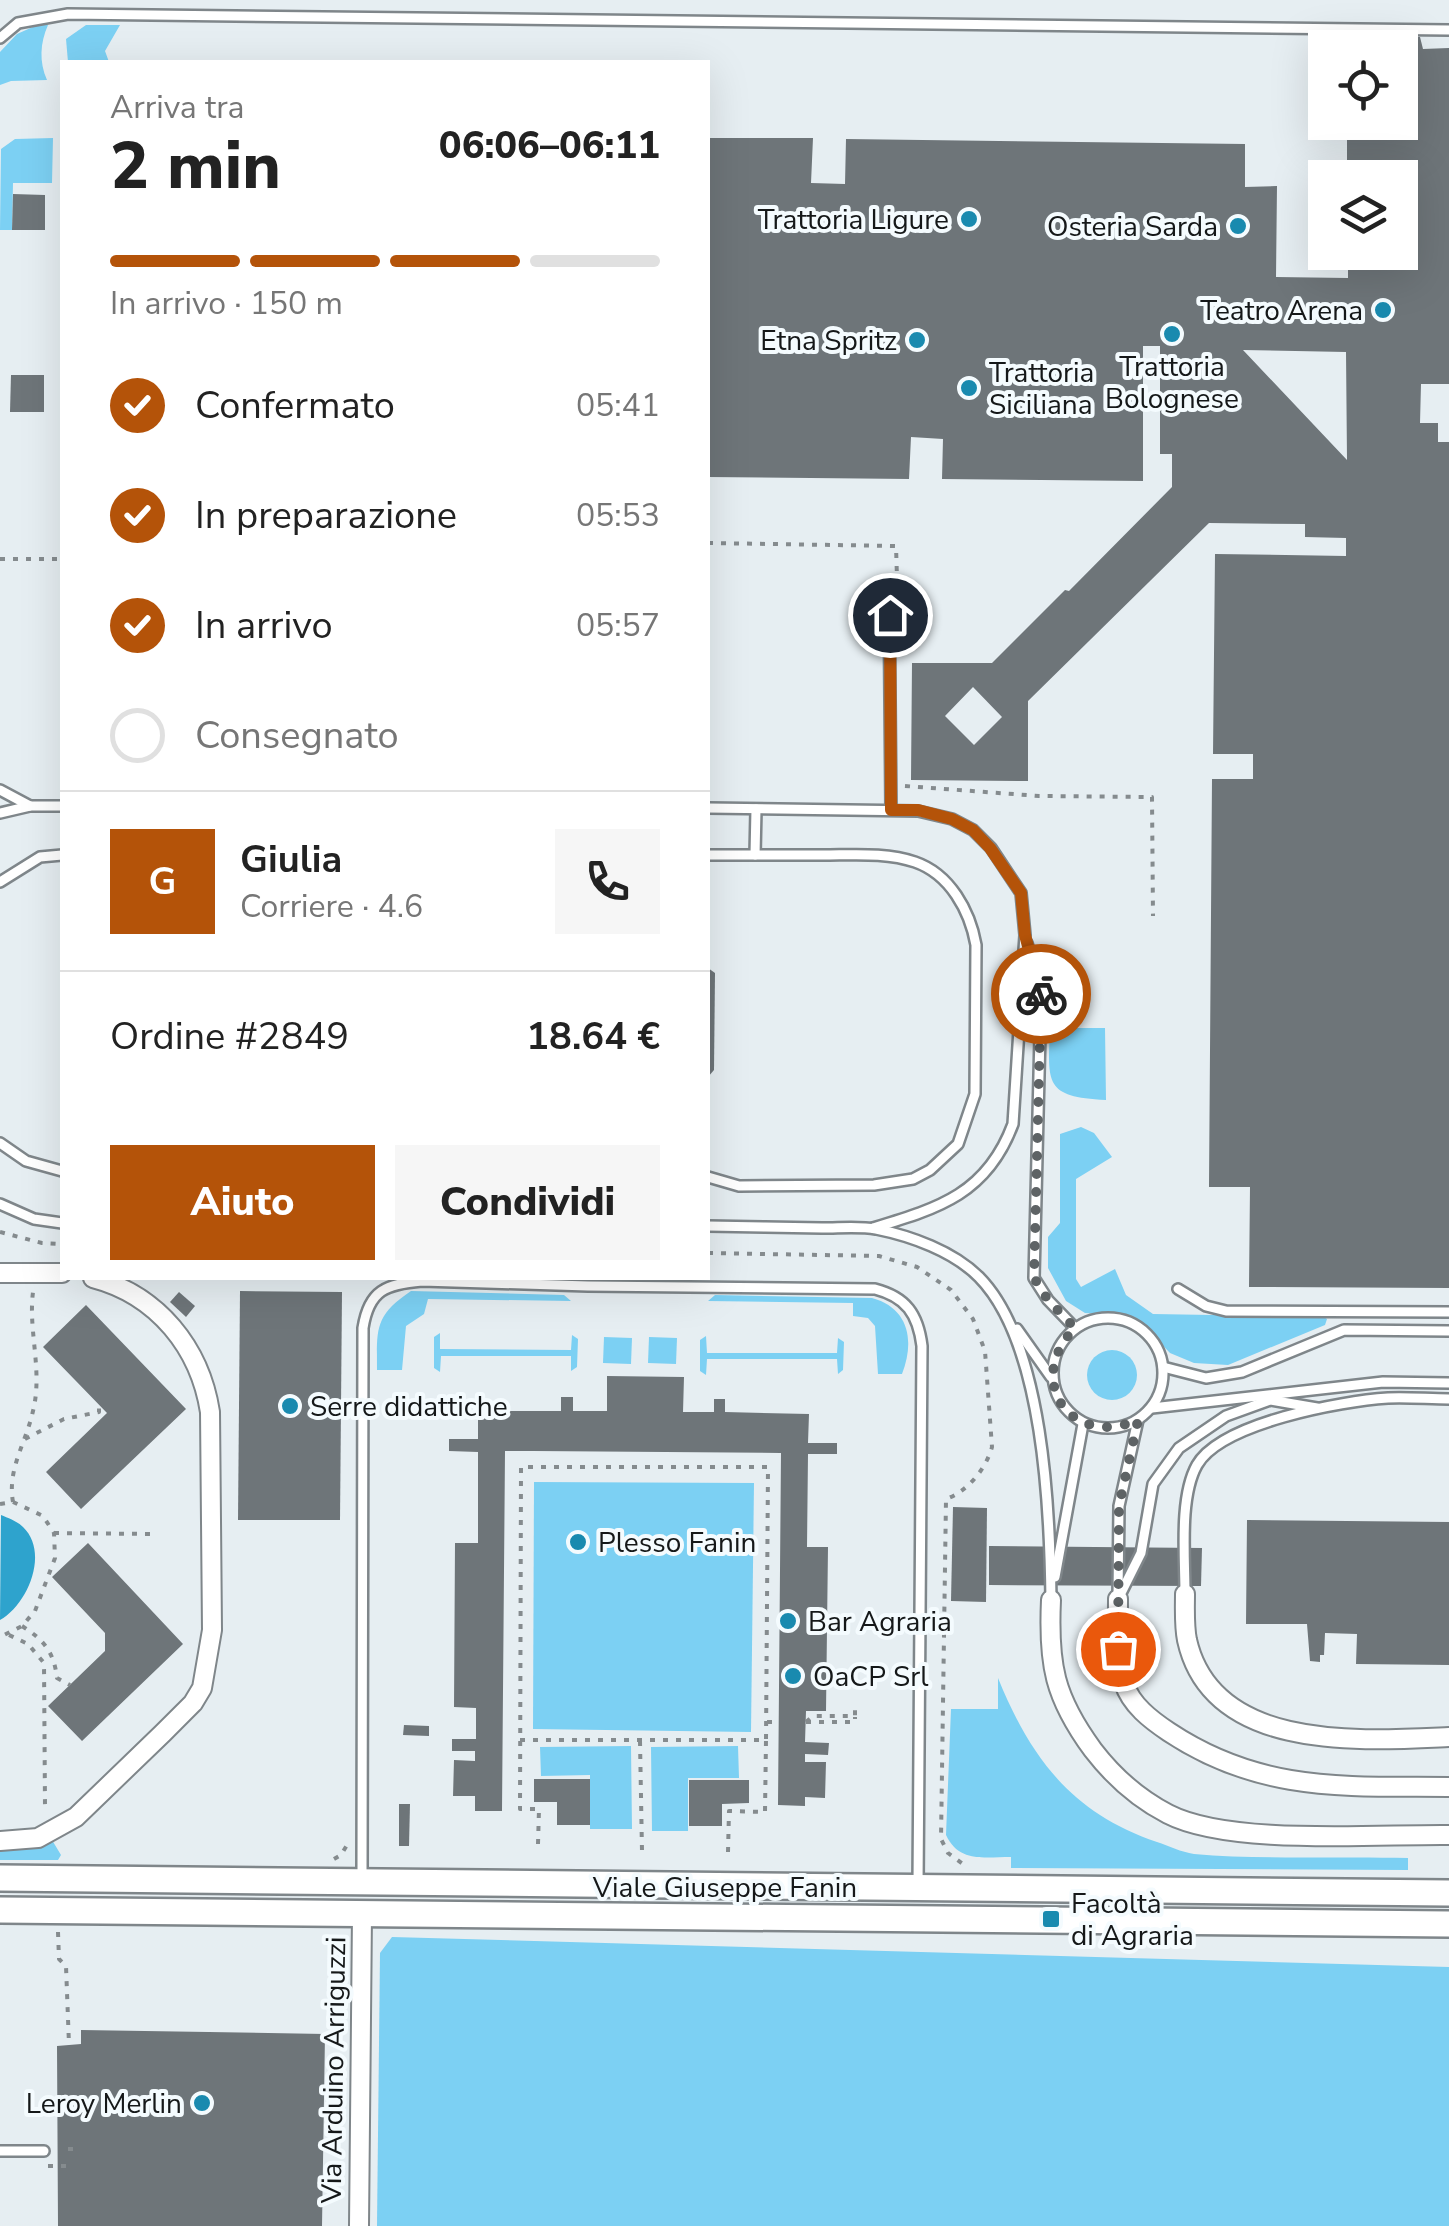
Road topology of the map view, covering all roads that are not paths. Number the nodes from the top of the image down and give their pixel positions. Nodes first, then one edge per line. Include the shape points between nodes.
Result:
1 (1449, 30) edge
2 (0, 38) edge
3 (893, 584) road end
4 (0, 790) edge
5 (30, 806) junction
6 (60, 806) edge
7 (710, 808) edge
8 (756, 809) junction
9 (891, 810) junction
10 (0, 813) edge
11 (60, 855) edge
12 (710, 855) edge
13 (755, 855) junction
14 (0, 882) edge
15 (1025, 935) junction
16 (0, 1143) edge
17 (60, 1171) edge
18 (710, 1178) edge
19 (0, 1204) edge
20 (60, 1224) edge
21 (710, 1226) edge
22 (873, 1228) junction
23 (60, 1272) edge
24 (0, 1273) edge
25 (99, 1280) edge
26 (1178, 1289) dead end
27 (1001, 1306) junction
28 (1449, 1312) edge
29 (1075, 1328) junction
30 (1449, 1331) edge
31 (1162, 1367) junction
32 (1052, 1378) junction
33 (1449, 1383) edge
34 (1449, 1399) edge
35 (1152, 1408) junction
36 (1320, 1408) junction
37 (1138, 1420) junction
38 (1083, 1424) junction
39 (1184, 1594) joint
40 (1051, 1600) junction
41 (1118, 1600) junction
42 (1449, 1736) edge
43 (1449, 1786) edge
44 (1449, 1835) edge
45 (0, 1841) edge
46 (0, 1878) edge
47 (362, 1882) junction
48 (918, 1888) junction
49 (1449, 1893) edge
50 (0, 1910) edge
51 (362, 1914) junction
52 (918, 1918) junction
53 (1449, 1924) edge
54 (0, 2151) edge
55 (44, 2151) dead end
56 (359, 2226) edge

1 - 2 lane via 68,14 18,23
3 - 9 lane
4 - 5 lane
5 - 6 lane
5 - 10 lane
7 - 8 lane
8 - 9 lane
8 - 13 lane
9 - 15 lane via 918,810 973,830 1021,893
11 - 14 lane via 40,857
12 - 13 lane
13 - 18 lane via 892,858 916,862 946,884 961,902 976,945 975,1094 958,1144 912,1179 874,1186 739,1186
15 - 22 lane via 1013,1124 1006,1143 985,1174 955,1198
15 - 29 lane via 1041,994 1034,1278
16 - 17 lane via 26,1161
19 - 20 lane
21 - 22 lane
22 - 27 lane via 948,1254 978,1276
23 - 24 street
25 - 45 street via 126,1289 166,1319 202,1373 210,1412 208,1670 193,1702 98,1798 38,1838
26 - 28 lane via 1226,1311
27 - 32 lane
27 - 40 lane via 1018,1342 1043,1446
29 - 31 lane via 1091,1320 1126,1320 1154,1342
29 - 32 lane via 1054,1359
30 - 31 lane via 1344,1330 1242,1372 1206,1378
31 - 35 lane
32 - 38 lane via 1057,1397
33 - 35 lane via 1383,1382
34 - 36 lane via 1387,1398
35 - 37 lane
36 - 39 lane via 1236,1433 1198,1463 1188,1488
36 - 41 lane via 1270,1400 1226,1416 1179,1448 1154,1484 1141,1553
37 - 38 lane via 1120,1428
37 - 41 lane via 1119,1506
38 - 40 lane
39 - 42 street via 1187,1639 1202,1677 1244,1717 1272,1728 1340,1737
40 - 44 street via 1049,1648 1062,1701 1104,1764 1170,1815 1206,1828 1265,1834
41 - 43 street via 1125,1686 1146,1717 1179,1738 1262,1775 1303,1784
46 - 47 main road, Viale Giuseppe Fanin
47 - 48 main road, Viale Giuseppe Fanin
47 - 48 lane via 363,1328 367,1305 381,1290 422,1281 875,1289 895,1294 910,1308 922,1346
48 - 49 main road, Viale Giuseppe Fanin
48 - 52 street
50 - 51 main road, Viale Giuseppe Fanin
51 - 52 main road, Viale Giuseppe Fanin
51 - 56 street, Via Arduino Arriguzzi
52 - 53 main road, Viale Giuseppe Fanin
54 - 55 lane

